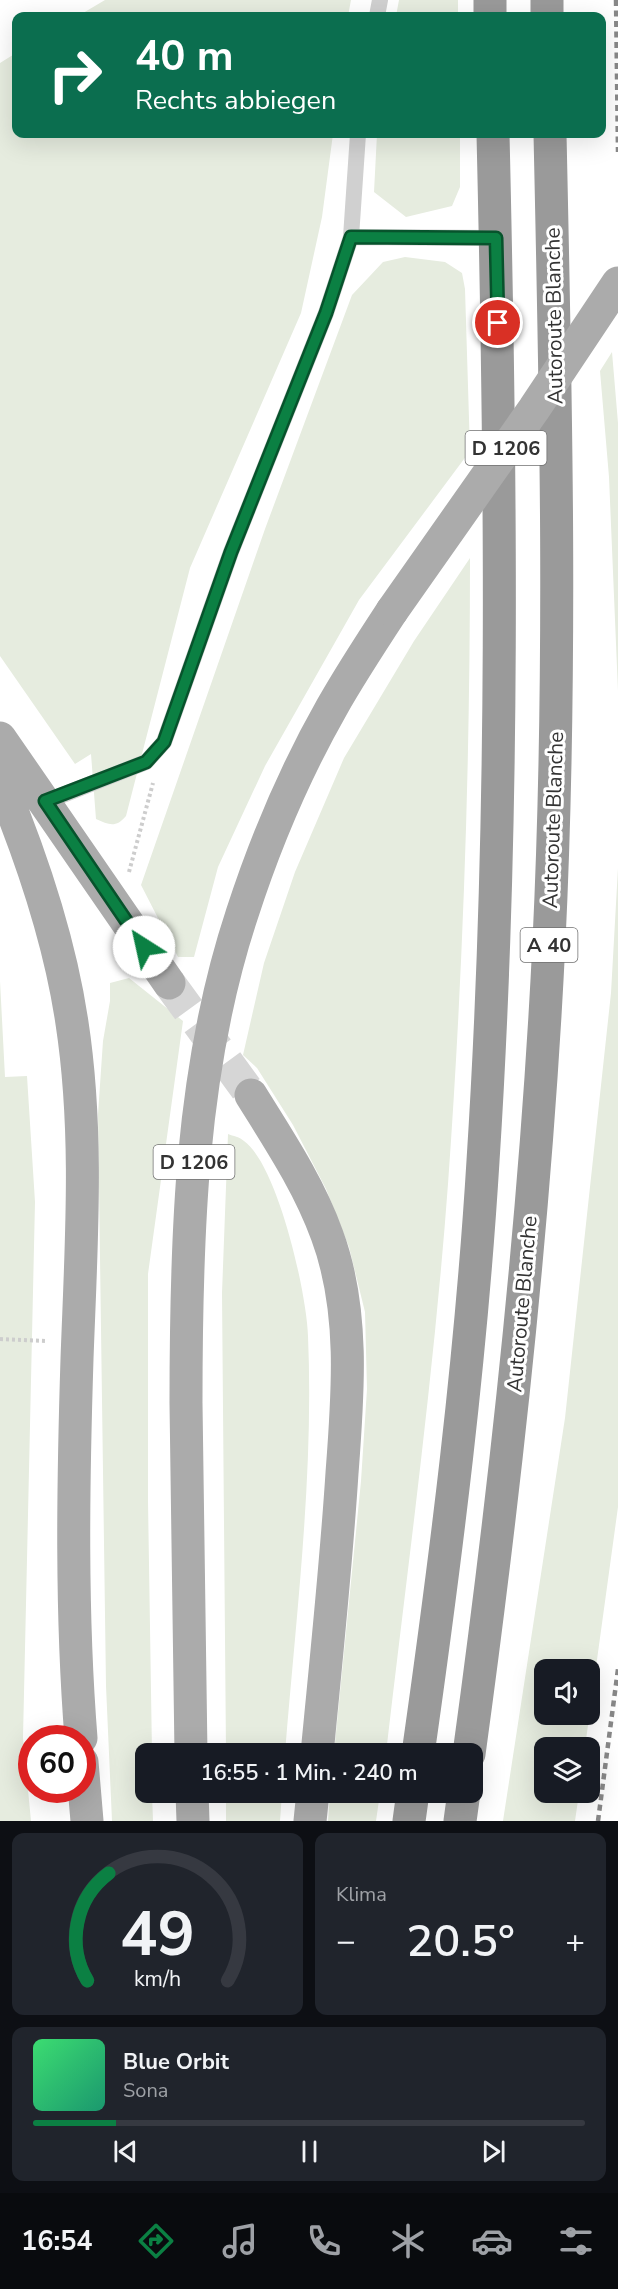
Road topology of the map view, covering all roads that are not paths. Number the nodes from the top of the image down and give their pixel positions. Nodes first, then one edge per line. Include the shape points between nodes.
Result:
1 (358, 138) edge
2 (493, 138) edge
3 (550, 138) edge
4 (351, 237) junction
5 (496, 238) junction
6 (618, 283) edge
7 (0, 738) edge
8 (0, 781) edge
9 (45, 801) junction
10 (170, 983) tunnel mouth
11 (251, 1095) tunnel mouth
12 (80, 1725) edge
13 (191, 1743) edge
14 (318, 1743) edge
15 (420, 1743) edge
16 (471, 1743) edge
17 (85, 1803) edge
18 (192, 1803) edge
19 (312, 1803) edge
20 (411, 1803) edge
21 (462, 1803) edge
22 (87, 1821) edge
23 (193, 1821) edge
24 (310, 1821) edge
25 (409, 1821) edge
26 (460, 1821) edge

1 - 4 lane
2 - 5 highway, A 40
3 - 16 highway, Autoroute Blanche / A 40 via 557,574 549,939 525,1282
4 - 5 lane
4 - 9 lane via 326,313 231,552 164,742 146,762
5 - 15 highway, A 40 via 500,663 490,1036 465,1372 440,1601
6 - 13 main road, D 1206, bridge via 392,612 331,709 281,810 241,916 214,1018 194,1161 188,1251 186,1443
7 - 9 main road
8 - 12 main road via 37,882 64,979 81,1107 82,1242 73,1492
9 - 10 main road
11 - 14 main road via 305,1186 328,1236 344,1310 346,1423
17 - 22 main road
18 - 23 main road
19 - 24 main road
20 - 25 highway
21 - 26 highway

